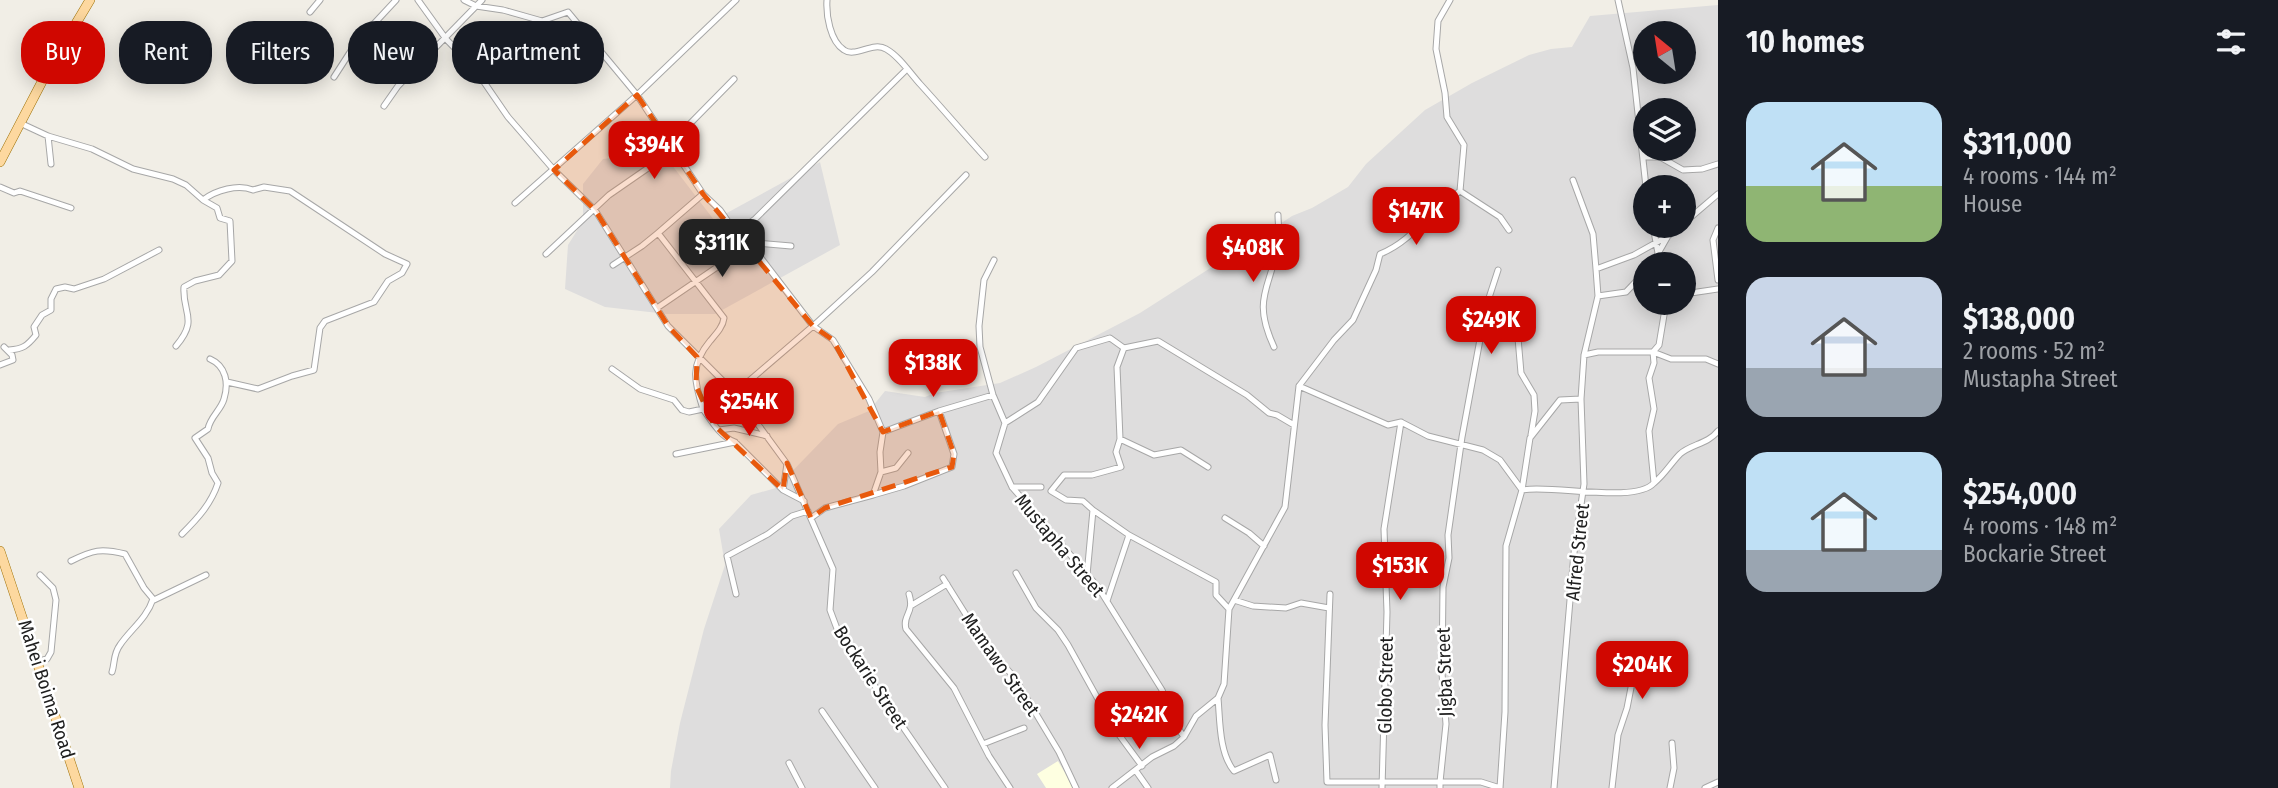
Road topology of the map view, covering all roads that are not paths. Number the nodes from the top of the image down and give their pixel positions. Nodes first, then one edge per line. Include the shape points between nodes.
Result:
1 (90, 0) edge
2 (320, 0) edge
3 (396, 0) edge
4 (418, 0) edge
5 (464, 0) edge
6 (482, 0) edge
7 (736, 0) edge
8 (827, 0) edge
9 (1450, 0) edge
10 (1618, 0) edge
11 (476, 6) junction
12 (310, 12) dead end
13 (446, 39) junction
14 (907, 69) junction
15 (334, 77) dead end
16 (734, 79) dead end
17 (637, 95) junction
18 (1636, 98) edge
19 (384, 106) dead end
20 (20, 123) junction
21 (48, 136) junction
22 (670, 144) junction
23 (985, 158) dead end
24 (1667, 161) edge
25 (0, 162) edge
26 (51, 164) dead end
27 (1718, 164) edge
28 (554, 170) junction
29 (966, 175) dead end
30 (1573, 180) dead end
31 (0, 187) edge
32 (1460, 191) junction
33 (703, 194) junction
34 (1718, 194) edge
35 (203, 200) junction
36 (515, 203) dead end
37 (71, 208) dead end
38 (595, 210) junction
39 (1696, 213) edge
40 (1279, 215) dead end
41 (1718, 228) edge
42 (1509, 230) dead end
43 (658, 233) junction
44 (736, 233) junction
45 (1656, 238) edge
46 (1665, 238) edge
47 (1657, 243) junction
48 (751, 245) junction
49 (791, 246) dead end
50 (159, 250) dead end
51 (1658, 252) edge
52 (546, 254) dead end
53 (626, 257) junction
54 (995, 260) dead end
55 (613, 265) dead end
56 (1498, 270) dead end
57 (1596, 270) junction
58 (1718, 280) edge
59 (695, 282) junction
60 (1633, 285) edge
61 (1718, 289) edge
62 (1696, 292) edge
63 (1598, 296) junction
64 (657, 308) junction
65 (1664, 315) edge
66 (1523, 317) dead end
67 (813, 326) junction
68 (176, 346) dead end
69 (1274, 346) dead end
70 (1124, 348) junction
71 (1653, 352) junction
72 (1584, 355) junction
73 (697, 356) junction
74 (210, 359) dead end
75 (1718, 364) edge
76 (0, 366) edge
77 (612, 369) dead end
78 (227, 382) junction
79 (1299, 386) junction
80 (735, 393) junction
81 (993, 395) junction
82 (1581, 399) junction
83 (703, 410) junction
84 (939, 411) junction
85 (1401, 422) junction
86 (1005, 423) junction
87 (1294, 425) junction
88 (719, 430) junction
89 (1718, 431) edge
90 (883, 432) junction
91 (767, 436) junction
92 (1530, 438) junction
93 (1120, 439) junction
94 (1462, 440) junction
95 (735, 442) junction
96 (908, 453) dead end
97 (676, 454) dead end
98 (787, 464) junction
99 (1208, 467) dead end
100 (881, 472) junction
101 (1654, 483) junction
102 (1012, 487) junction
103 (1041, 487) dead end
104 (783, 490) junction
105 (1522, 490) junction
106 (1583, 492) junction
107 (873, 495) junction
108 (804, 501) junction
109 (1093, 510) junction
110 (808, 511) junction
111 (811, 518) junction
112 (1224, 518) dead end
113 (182, 534) dead end
114 (1129, 535) junction
115 (1264, 546) junction
116 (0, 551) edge
117 (71, 561) dead end
118 (1016, 573) dead end
119 (40, 575) dead end
120 (206, 575) dead end
121 (1087, 575) junction
122 (943, 578) dead end
123 (947, 584) junction
124 (736, 594) dead end
125 (909, 594) dead end
126 (1329, 594) dead end
127 (153, 599) junction
128 (1234, 600) junction
129 (1107, 601) junction
130 (912, 606) junction
131 (1329, 608) junction
132 (1228, 609) junction
133 (1629, 647) dead end
134 (39, 661) junction
135 (112, 672) dead end
136 (1218, 698) junction
137 (822, 711) dead end
138 (1024, 728) dead end
139 (1184, 737) junction
140 (1672, 743) dead end
141 (984, 744) junction
142 (789, 763) dead end
143 (1142, 766) junction
144 (1136, 771) junction
145 (1276, 780) dead end
146 (1383, 781) junction
147 (1718, 782) edge
148 (1440, 785) edge
149 (79, 788) edge
150 (802, 788) edge
151 (874, 788) edge
152 (945, 788) edge
153 (1010, 788) edge
154 (1076, 788) edge
155 (1112, 788) edge
156 (1148, 788) edge
157 (1382, 788) edge
158 (1500, 788) edge
159 (1554, 788) edge
160 (1612, 788) edge
161 (1670, 788) edge
162 (1705, 788) edge

1 - 20 main road
2 - 12 street
3 - 15 street via 356,43
4 - 13 street, Bockarie Street
5 - 11 street
6 - 11 street
7 - 17 street
8 - 14 street via 826,14 843,50 886,48
9 - 32 street via 1438,21 1436,49 1447,117 1464,145
10 - 18 street
11 - 13 street
11 - 17 street via 542,21 568,12
13 - 19 street
13 - 28 street, Bockarie Street
14 - 23 street
14 - 44 street
16 - 22 street
17 - 22 street
17 - 28 street
20 - 21 street
20 - 25 main road
21 - 26 street
21 - 35 street via 92,149 133,169 173,179
22 - 33 street
22 - 38 street
24 - 27 street via 1683,170
28 - 36 street
28 - 38 street, Bockarie Street
29 - 67 street
30 - 57 street, Alfred Street via 1593,234
31 - 37 street
32 - 42 street via 1500,217
32 - 79 street via 1395,248 1381,254 1353,320
33 - 43 street
33 - 44 street
34 - 39 street
35 - 68 street via 217,208 220,218 230,221 232,261 219,275 184,287 189,313 185,335
35 - 78 street via 233,187 290,191 407,264 374,302 325,321 314,370 258,389
38 - 52 street
38 - 53 street, Bockarie Street
40 - 69 street via 1278,245 1262,307
41 - 58 street via 1713,240
43 - 53 street
43 - 59 street
44 - 48 street
45 - 47 street
46 - 47 street
47 - 51 street
47 - 57 street
48 - 49 street
48 - 59 street
48 - 67 street
50 - 76 street via 104,279 74,289 56,289 51,310 34,327 36,335 21,349 7,349 13,360
53 - 55 street
53 - 64 street, Bockarie Street
54 - 81 street via 984,279 979,326
56 - 94 street, Jigba Street via 1486,307
57 - 63 street, Alfred Street
59 - 64 street
59 - 73 street via 724,317
60 - 63 street via 1626,292
61 - 62 street
63 - 72 street, Alfred Street
64 - 73 street, Bockarie Street
65 - 71 street via 1659,345
66 - 92 street via 1518,338 1521,373 1534,396 1535,411
67 - 80 street
67 - 90 street via 833,340 870,399
70 - 86 street via 1110,338 1076,348 1038,402
70 - 87 street via 1158,341
70 - 93 street via 1117,367
71 - 72 street
71 - 75 street via 1671,359 1706,359
71 - 101 street via 1649,378 1654,409 1649,431
72 - 82 street, Alfred Street
73 - 80 street, Bockarie Street
73 - 83 street via 696,386
74 - 78 street via 219,363
77 - 83 street via 640,389 674,400 682,410
78 - 113 street via 224,399 208,429 195,438 218,483 207,509
79 - 85 street via 1388,425
79 - 87 street
80 - 91 street, Bockarie Street
81 - 84 street
81 - 86 street
82 - 92 street via 1560,400
82 - 106 street, Alfred Street
83 - 88 street
84 - 90 street
84 - 107 street via 954,454 952,467
85 - 94 street via 1428,436
85 - 146 street, Globo Street via 1384,529
86 - 102 street, Mustapha Street via 996,453
87 - 115 street via 1285,507
88 - 91 street via 734,428
88 - 95 street
89 - 101 street via 1713,438 1682,452
90 - 100 street
91 - 98 street, Bockarie Street
92 - 105 street
93 - 99 street via 1154,455 1181,450
93 - 109 street via 1116,452 1121,467 1092,475 1064,475 1051,491 1066,500 1083,501
94 - 105 street via 1500,460
94 - 148 street, Jigba Street via 1443,587 1446,724
95 - 97 street
95 - 104 street
96 - 100 street via 896,468
98 - 104 street
98 - 108 street, Bockarie Street
100 - 107 street
101 - 106 street via 1636,491
102 - 103 street
102 - 121 street, Mustapha Street
104 - 108 street
105 - 106 street
105 - 158 street via 1506,546
106 - 159 street, Alfred Street
107 - 111 street via 825,508
108 - 110 street, Bockarie Street
109 - 114 street
109 - 121 street
110 - 111 street, Bockarie Street
110 - 124 street via 727,556
111 - 152 street, Bockarie Street via 833,569 830,610 839,634
112 - 115 street
114 - 129 street
114 - 132 street via 1216,582 1216,595
115 - 128 street
116 - 134 main road, Mahei Boima Road
117 - 127 street via 93,550 125,554
118 - 143 street via 1036,608 1068,645 1114,728
119 - 134 street via 57,600 51,652
120 - 127 street
121 - 129 street, Mustapha Street
122 - 123 street, Mamawo Street
123 - 130 street
123 - 154 street, Mamawo Street via 983,642 1014,677
125 - 130 street
126 - 131 street
127 - 135 street via 147,614 117,649
128 - 131 street via 1253,606 1286,608 1301,603
128 - 132 street
129 - 139 street, Mustapha Street
130 - 141 street via 906,629 954,688
131 - 146 street via 1327,782
132 - 136 street via 1224,684
133 - 160 street via 1638,652 1618,735
134 - 149 main road, Mahei Boima Road
136 - 139 street via 1196,716
136 - 145 street via 1228,764 1234,771 1270,755
137 - 151 street
138 - 141 street
139 - 143 street
140 - 161 street
141 - 153 street
142 - 150 street
143 - 144 street
144 - 155 street
144 - 156 street
146 - 148 street
146 - 157 street, Globo Street
147 - 162 street
148 - 158 street via 1481,782

